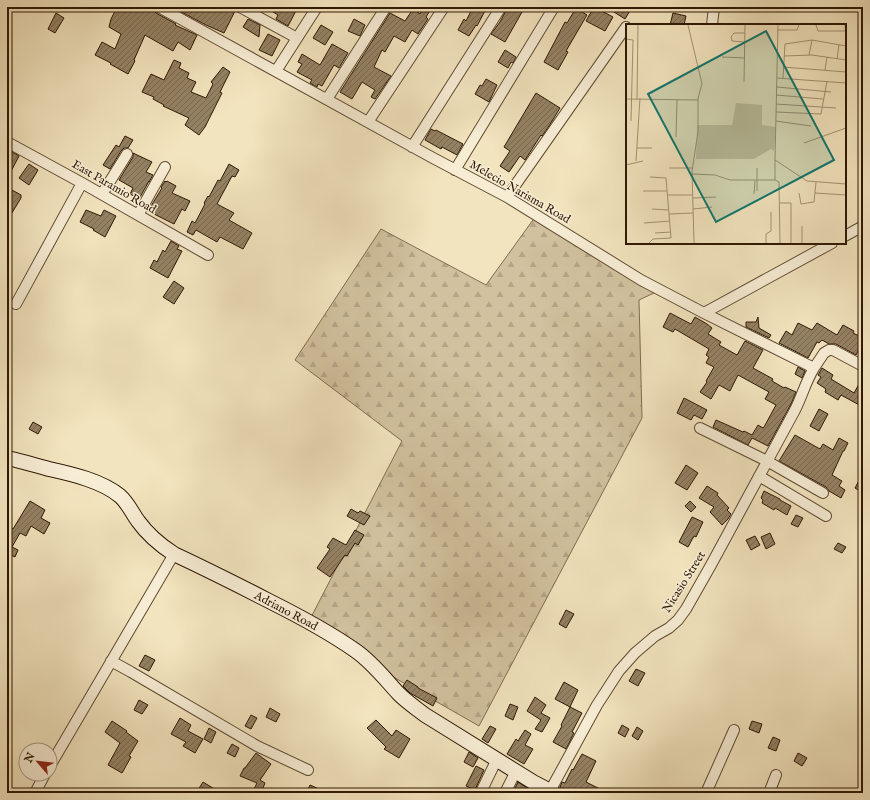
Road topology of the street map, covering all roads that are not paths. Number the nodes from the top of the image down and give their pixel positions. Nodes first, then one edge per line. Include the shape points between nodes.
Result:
1 (159, 7) edge
2 (240, 7) edge
3 (316, 7) edge
4 (386, 7) edge
5 (444, 7) edge
6 (501, 7) edge
7 (554, 7) edge
8 (714, 7) edge
9 (712, 24) edge
10 (626, 27) dead end
11 (297, 38) junction
12 (276, 71) junction
13 (327, 99) junction
14 (368, 122) junction
15 (7, 142) edge
16 (412, 147) junction
17 (127, 154) dead end
18 (165, 167) dead end
19 (455, 170) junction
20 (82, 183) junction
21 (102, 194) junction
22 (507, 197) junction
23 (138, 215) junction
24 (863, 226) edge
25 (846, 235) edge
26 (830, 244) edge
27 (208, 255) dead end
28 (16, 304) dead end
29 (704, 313) junction
30 (863, 366) edge
31 (814, 368) junction
32 (700, 428) dead end
33 (7, 458) edge
34 (767, 462) junction
35 (759, 476) junction
36 (823, 493) dead end
37 (826, 516) dead end
38 (174, 554) junction
39 (111, 661) junction
40 (734, 730) dead end
41 (58, 752) edge
42 (497, 759) junction
43 (308, 770) dead end
44 (516, 771) junction
45 (776, 775) dead end
46 (40, 782) edge
47 (481, 792) edge
48 (552, 792) edge
49 (34, 793) edge
50 (505, 793) edge
51 (706, 793) edge
52 (769, 793) edge

1 - 12 street, Melecio Narisma Road
2 - 11 street
3 - 11 street
4 - 13 street
5 - 14 street
6 - 16 street
7 - 19 street
8 - 9 street
10 - 22 street
11 - 12 street
12 - 13 street, Melecio Narisma Road
13 - 14 street, Melecio Narisma Road
14 - 16 street, Melecio Narisma Road
15 - 20 street, East Paramio Road
16 - 19 street, Melecio Narisma Road
17 - 21 street
18 - 23 street
19 - 22 street, Melecio Narisma Road
20 - 21 street, East Paramio Road
20 - 28 street
21 - 23 street, East Paramio Road
22 - 29 street, Melecio Narisma Road via 641,280
23 - 27 street, East Paramio Road
24 - 25 street
26 - 29 street
29 - 31 street, Melecio Narisma Road
30 - 31 street via 829,350 824,352
31 - 34 street, Nicasio Street
32 - 34 street
33 - 38 street, Adriano Road via 68,473 110,490 120,496 153,539
34 - 35 street, Nicasio Street
34 - 36 street
35 - 37 street
35 - 48 street, Nicasio Street via 686,609 669,628 634,653 619,671 597,705
38 - 39 street
38 - 42 street, Adriano Road via 286,610 343,642 369,662 411,705
39 - 41 street
39 - 43 street via 257,746
40 - 51 street
42 - 44 street, Adriano Road
42 - 47 street
44 - 48 street, Adriano Road
44 - 50 street
45 - 52 street
46 - 49 street

